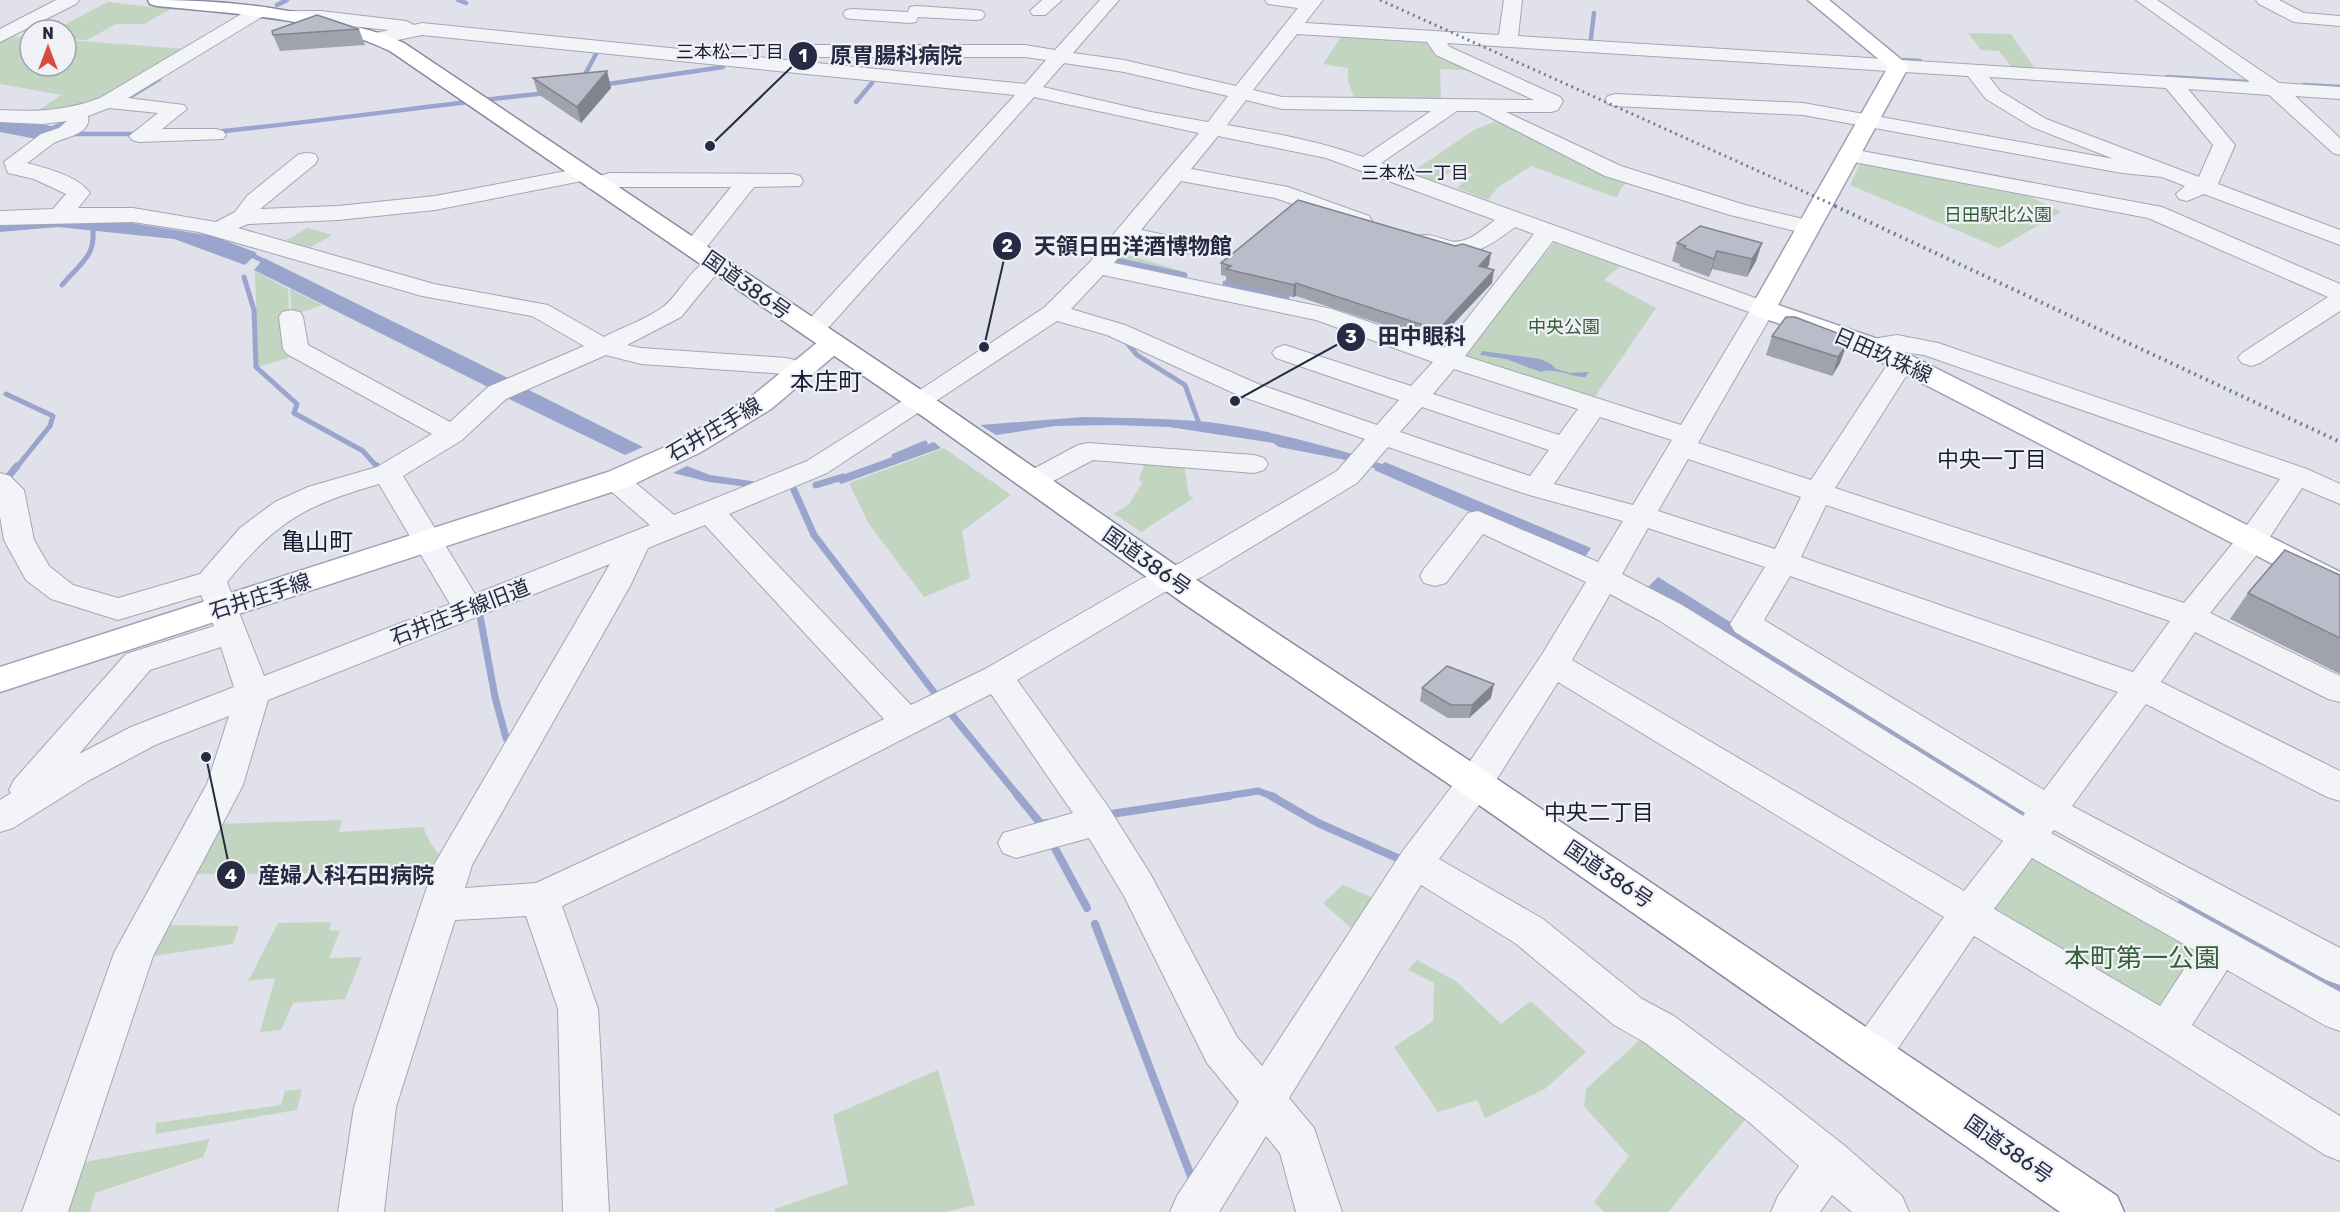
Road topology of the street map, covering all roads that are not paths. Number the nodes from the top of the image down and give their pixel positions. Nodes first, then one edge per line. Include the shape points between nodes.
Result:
1 (70, 0) edge
2 (158, 0) edge
3 (1110, 0) edge
4 (1274, 0) edge
5 (1513, 0) edge
6 (1817, 0) edge
7 (2145, 0) edge
8 (2265, 0) edge
9 (1312, 2) edge
10 (276, 8) edge
11 (916, 10) edge
12 (852, 15) dead end
13 (976, 15) dead end
14 (2340, 21) edge
15 (1291, 28) junction
16 (422, 29) junction
17 (899, 34) dead end
18 (0, 36) edge
19 (378, 38) junction
20 (1434, 38) junction
21 (1508, 42) junction
22 (1058, 56) junction
23 (769, 58) dead end
24 (1899, 66) junction
25 (1975, 72) junction
26 (2045, 76) junction
27 (2172, 83) junction
28 (2274, 89) junction
29 (1028, 90) junction
30 (2059, 93) dead end
31 (2340, 93) edge
32 (1240, 94) junction
33 (1615, 100) dead end
34 (114, 103) junction
35 (1451, 106) junction
36 (1479, 106) junction
37 (80, 114) junction
38 (0, 116) edge
39 (1864, 119) junction
40 (1212, 130) junction
41 (216, 135) dead end
42 (2340, 149) edge
43 (30, 151) junction
44 (69, 154) dead end
45 (1851, 155) junction
46 (308, 159) dead end
47 (1366, 164) junction
48 (2161, 171) junction
49 (1175, 173) junction
50 (589, 179) junction
51 (747, 182) junction
52 (792, 182) dead end
53 (2203, 185) junction
54 (2154, 212) junction
55 (60, 215) junction
56 (243, 217) junction
57 (0, 219) edge
58 (1511, 219) junction
59 (1799, 225) junction
60 (1376, 226) edge
61 (220, 228) junction
62 (1548, 233) junction
63 (1125, 234) junction
64 (1409, 236) edge
65 (2340, 238) edge
66 (1206, 250) dead end
67 (706, 257) junction
68 (1098, 267) junction
69 (1780, 277) junction
70 (2340, 293) edge
71 (2340, 300) edge
72 (1763, 309) junction
73 (1054, 312) junction
74 (1323, 314) junction
75 (291, 317) dead end
76 (822, 336) junction
77 (1869, 345) junction
78 (604, 347) junction
79 (1285, 354) junction
80 (1449, 358) junction
81 (2251, 358) dead end
82 (1902, 362) junction
83 (786, 366) junction
84 (1249, 390) junction
85 (1415, 396) junction
86 (919, 402) junction
87 (1594, 406) junction
88 (452, 434) junction
89 (1383, 436) junction
90 (1684, 442) junction
91 (1564, 446) junction
92 (1254, 464) dead end
93 (387, 473) junction
94 (2297, 475) junction
95 (615, 480) junction
96 (1032, 481) junction
97 (0, 482) edge
98 (1536, 488) junction
99 (1818, 492) junction
100 (2340, 495) edge
101 (710, 512) junction
102 (1640, 516) junction
103 (671, 528) junction
104 (425, 538) junction
105 (2253, 539) junction
106 (636, 543) junction
107 (1784, 562) junction
108 (1435, 576) dead end
109 (1171, 578) junction
110 (1602, 578) junction
111 (2340, 585) edge
112 (221, 605) junction
113 (469, 609) junction
114 (2190, 616) junction
115 (1552, 664) junction
116 (0, 669) edge
117 (997, 677) junction
118 (0, 680) edge
119 (2141, 687) junction
120 (2340, 690) edge
121 (253, 693) junction
122 (907, 722) junction
123 (1475, 783) junction
124 (2340, 787) edge
125 (6, 813) edge
126 (1097, 820) junction
127 (2038, 824) junction
128 (1037, 838) dead end
129 (1415, 863) junction
130 (540, 899) junction
131 (441, 905) junction
132 (1968, 914) junction
133 (2221, 946) junction
134 (2340, 968) edge
135 (2340, 1013) edge
136 (2166, 1031) junction
137 (1870, 1053) junction
138 (1264, 1099) junction
139 (2340, 1140) edge
140 (1829, 1161) junction
141 (45, 1212) edge
142 (361, 1212) edge
143 (586, 1212) edge
144 (1193, 1212) edge
145 (1319, 1212) edge
146 (1794, 1212) edge
147 (1886, 1212) edge
148 (2100, 1212) edge

1 - 18 street
2 - 10 main road, 国道386号
3 - 22 street
4 - 9 street
5 - 21 street
6 - 24 main road
7 - 28 street
8 - 14 street via 2300,18
9 - 15 street, 石井庄手線旧道
10 - 16 street
10 - 19 main road, 国道386号
10 - 34 street
11 - 12 street
11 - 13 street
11 - 17 street
15 - 20 street
15 - 32 street, 石井庄手線旧道
16 - 19 street
16 - 29 street
19 - 50 main road, 国道386号 via 398,47
20 - 21 street
20 - 36 street via 1443,51 1554,101 1551,106
21 - 24 street
22 - 23 street via 1025,51 807,50
22 - 29 street
22 - 32 street via 1124,66
24 - 25 street
24 - 39 main road
25 - 26 street
25 - 48 street via 1993,95 2038,123
26 - 27 street
26 - 30 street
27 - 28 street
27 - 53 street via 2224,145 2208,182
28 - 31 street
28 - 42 street
29 - 40 street
29 - 76 street via 821,321
32 - 35 street via 1303,104
32 - 40 street, 石井庄手線旧道
33 - 39 street via 1803,109
34 - 37 street
34 - 41 street via 177,109 142,133
35 - 36 street
35 - 47 street
36 - 59 street via 1613,171
37 - 38 street via 59,118
37 - 43 street via 78,123 66,132 48,138
39 - 45 main road
39 - 48 street
39 - 59 street
40 - 47 street via 1282,141
40 - 49 street, 石井庄手線旧道
43 - 44 street
43 - 55 street via 15,162 16,168 60,181 79,193
45 - 54 street
45 - 69 main road
46 - 56 street via 255,201
47 - 58 street
48 - 53 street
49 - 60 street via 1280,192
49 - 63 street, 石井庄手線旧道
50 - 51 street
50 - 56 street via 541,181 435,203
50 - 67 main road, 国道386号
51 - 52 street
51 - 67 street
53 - 54 street
53 - 65 street
54 - 70 street
55 - 57 street
55 - 61 street via 133,215
56 - 61 street
58 - 62 street
58 - 64 street via 1464,248 1454,249
59 - 69 street via 1775,268
61 - 78 street via 430,291 539,310
62 - 72 street
62 - 80 street
63 - 66 street
63 - 68 street, 石井庄手線旧道
67 - 76 main road, 国道386号
67 - 78 street via 705,273 672,312
68 - 73 street, 石井庄手線旧道
68 - 74 street
69 - 72 main road
71 - 81 street
72 - 77 main road, 日田玖珠線
72 - 90 street
73 - 84 street via 1116,330
73 - 86 street, 石井庄手線旧道
74 - 79 street
74 - 80 street
75 - 88 street via 296,349
76 - 83 main road, 石井庄手線
76 - 86 main road, 国道386号
76 - 95 main road, 石井庄手線 via 751,409 692,446
77 - 82 main road, 日田玖珠線
77 - 94 street via 1897,343 1929,348
78 - 83 street via 641,356
78 - 88 street via 509,387
79 - 84 street
79 - 85 street
80 - 85 street
80 - 87 street
82 - 99 street
82 - 105 main road, 日田玖珠線
83 - 104 main road, 石井庄手線 via 749,398 649,455 612,472
84 - 89 street
85 - 89 street
85 - 91 street
86 - 96 main road, 国道386号
86 - 101 street, 石井庄手線旧道 via 818,475 763,490
87 - 90 street
87 - 91 street
88 - 93 street
89 - 98 street
89 - 109 street via 1347,477 1191,570
90 - 99 street
90 - 102 street
91 - 98 street
92 - 96 street via 1088,451
93 - 104 street
93 - 112 street via 285,507 256,529
94 - 100 street
94 - 105 street
95 - 103 street
95 - 104 main road, 石井庄手線
96 - 109 main road, 国道386号
97 - 112 street via 10,490 19,540 37,573 62,592 118,609
98 - 102 street
99 - 107 street
99 - 114 street
101 - 103 street, 石井庄手線旧道
101 - 122 street
102 - 107 street
102 - 110 street
103 - 106 street, 石井庄手線旧道
104 - 112 main road, 石井庄手線
104 - 113 street
105 - 111 main road, 日田玖珠線
105 - 114 street
106 - 113 street, 石井庄手線旧道
106 - 131 street via 454,863
107 - 119 street
107 - 127 street via 1746,624
108 - 110 street via 1478,520
109 - 117 street
109 - 123 main road, 国道386号
110 - 115 street
110 - 127 street via 1671,613
112 - 116 main road, 石井庄手線
112 - 118 main road, 石井庄手線
112 - 121 street
112 - 125 street via 138,662
113 - 121 street, 石井庄手線旧道
114 - 119 street
114 - 120 street
115 - 123 street
115 - 132 street
117 - 122 street
117 - 126 street
119 - 124 street
119 - 127 street
121 - 125 street, 石井庄手線旧道 via 142,736
121 - 141 street via 225,785 134,953
122 - 130 street
123 - 129 street
123 - 137 main road, 国道386号
126 - 128 street
126 - 138 street via 1138,886 1222,1050
127 - 132 street
127 - 133 street
127 - 134 street
129 - 138 street
129 - 140 street via 1529,931 1628,1012 1659,1029
130 - 131 street
130 - 143 street via 578,1009
131 - 142 street via 375,1107
132 - 136 street
132 - 137 street
133 - 135 street
133 - 136 street
136 - 139 street
137 - 148 main road, 国道386号
138 - 144 street
138 - 145 street via 1299,1143
140 - 146 street
140 - 147 street

